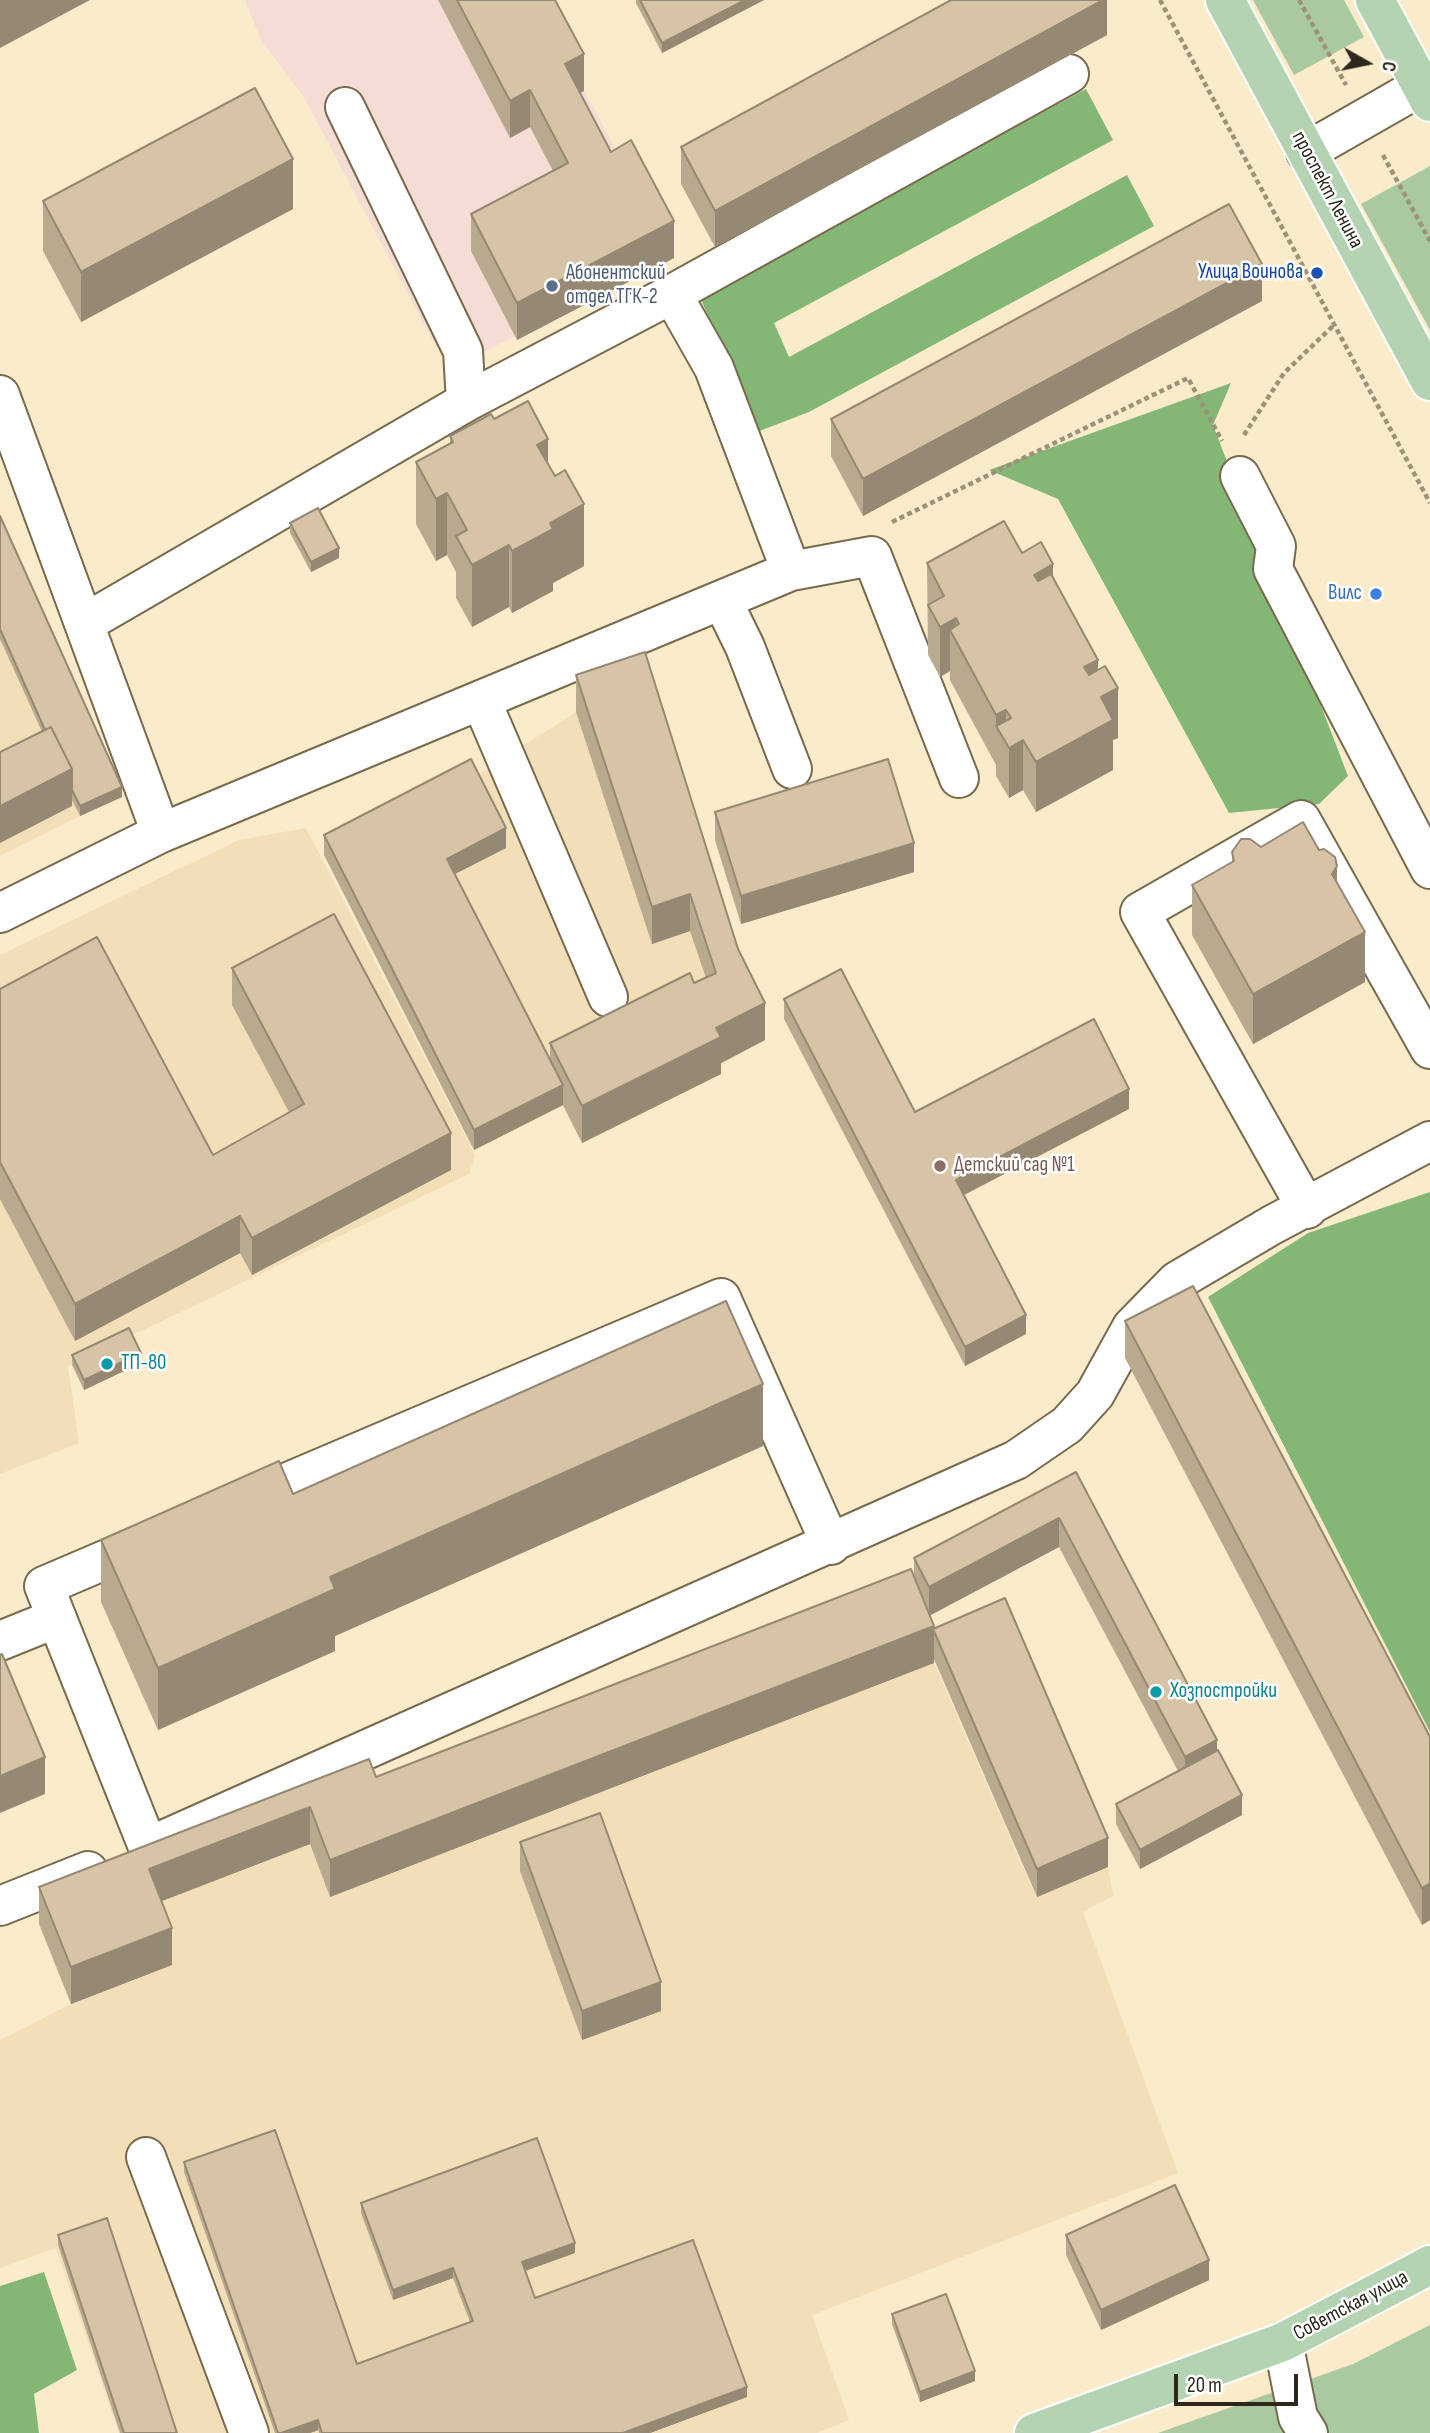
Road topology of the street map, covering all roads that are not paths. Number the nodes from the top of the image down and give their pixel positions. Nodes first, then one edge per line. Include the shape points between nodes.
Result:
1 (1225, 0) edge
2 (1375, 0) edge
3 (1069, 74) dead end
4 (1427, 90) edge
5 (345, 107) dead end
6 (1306, 152) junction
7 (671, 294) junction
8 (1430, 380) edge
9 (0, 394) edge
10 (466, 402) junction
11 (1235, 466) road end
12 (791, 571) junction
13 (722, 600) junction
14 (85, 623) junction
15 (481, 700) junction
16 (792, 769) dead end
17 (959, 778) dead end
18 (161, 833) junction
19 (1430, 869) edge
20 (0, 913) edge
21 (608, 997) dead end
22 (1430, 1049) edge
23 (1430, 1141) edge
24 (1307, 1209) junction
25 (212, 1515) edge
26 (174, 1531) edge
27 (831, 1545) junction
28 (57, 1618) junction
29 (0, 1641) edge
30 (148, 1847) junction
31 (0, 1906) edge
32 (146, 2157) dead end
33 (1430, 2265) edge
34 (1283, 2342) junction
35 (249, 2433) edge
36 (1034, 2433) edge
37 (1308, 2433) edge

1 - 6 main road, проспект Ленина
2 - 4 main road
3 - 7 street
4 - 6 street
5 - 10 street via 463,351
6 - 8 main road, проспект Ленина
7 - 10 street
7 - 12 street via 714,368
9 - 14 street
10 - 14 street
11 - 19 street via 1276,547 1273,569
12 - 13 street
12 - 17 street via 872,556
13 - 15 street
13 - 16 street
14 - 18 street
15 - 18 street
15 - 21 street
18 - 20 street
22 - 24 street via 1301,820 1140,912
23 - 24 street
24 - 27 street via 1177,1281 1132,1327 1095,1394 1068,1425 1016,1460
25 - 27 street via 721,1298
26 - 28 street via 44,1586
27 - 30 street
28 - 29 street
28 - 30 street
30 - 31 street
32 - 35 street
33 - 34 main road, Советская улица
34 - 36 main road, Советская улица
34 - 37 street via 1298,2417

